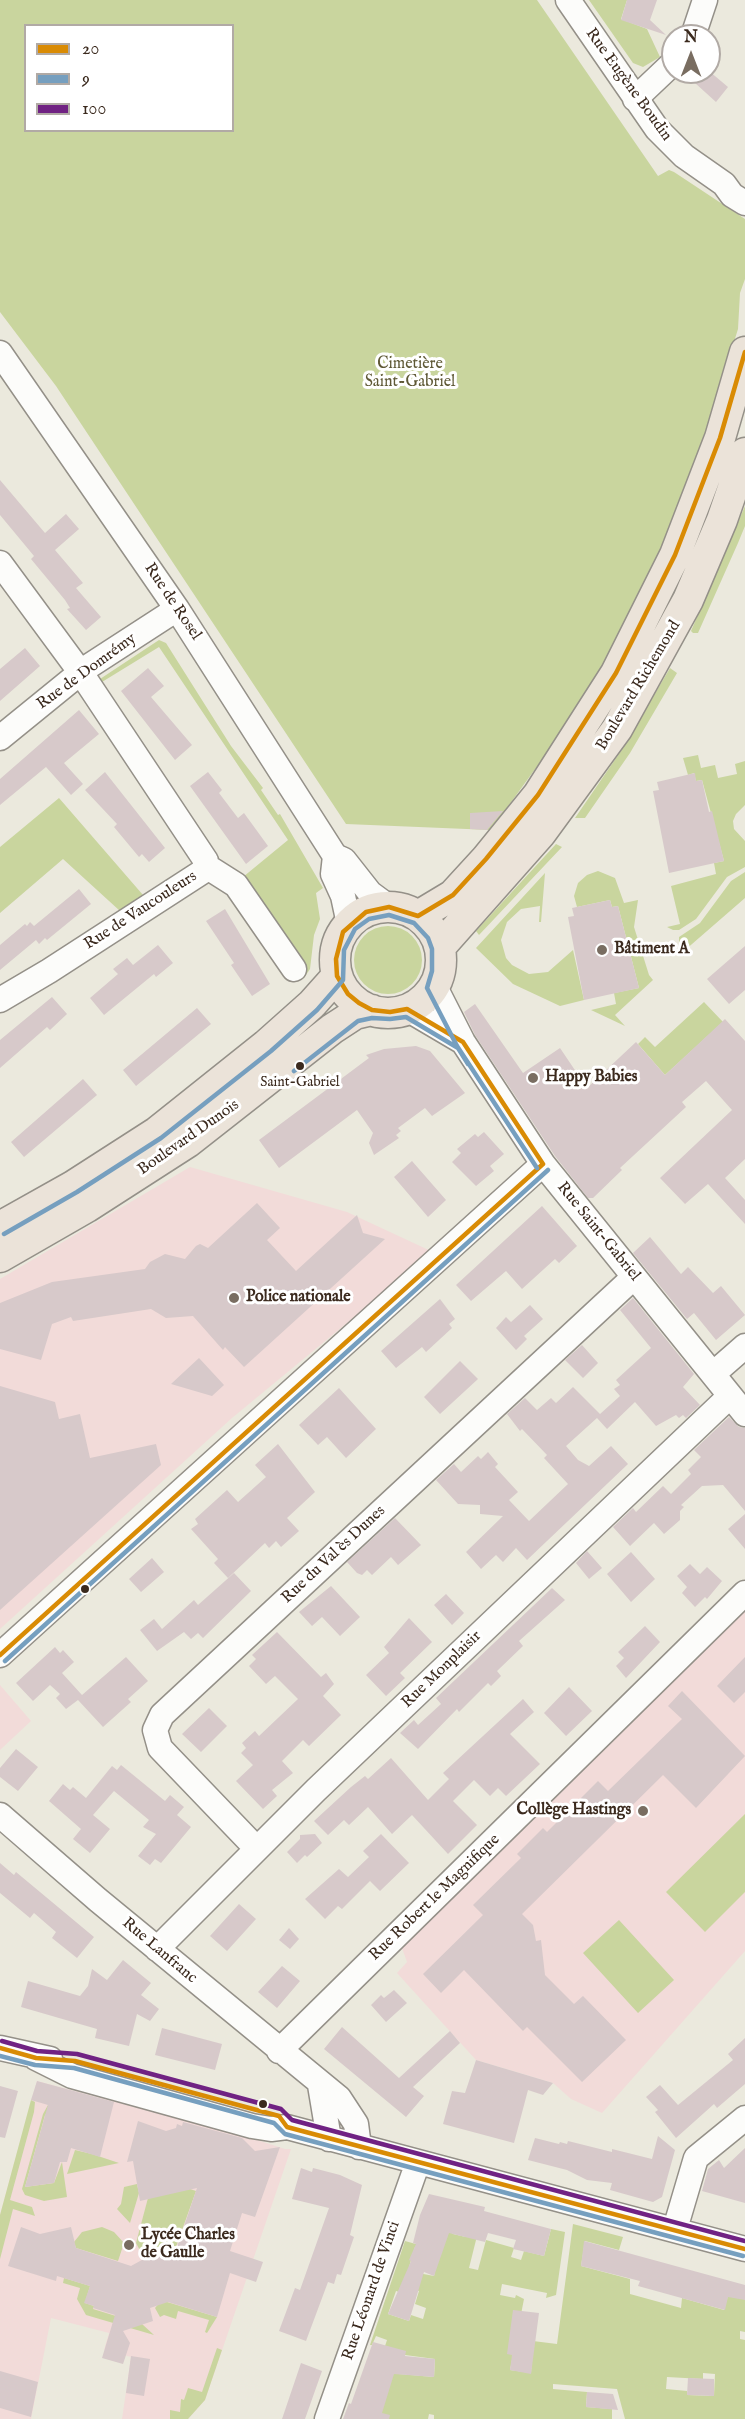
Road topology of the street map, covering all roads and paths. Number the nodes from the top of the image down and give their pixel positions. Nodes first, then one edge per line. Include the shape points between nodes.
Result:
1 (568, 0) edge
2 (705, 0) edge
3 (697, 24) edge
4 (661, 74) edge
5 (635, 99) junction
6 (735, 186) edge
7 (745, 203) edge
8 (745, 352) edge
9 (0, 353) edge
10 (745, 453) edge
11 (0, 562) edge
12 (177, 609) junction
13 (81, 673) junction
14 (0, 738) edge
15 (335, 856) junction
16 (206, 866) junction
17 (389, 907) junction
18 (418, 916) junction
19 (349, 924) junction
20 (440, 947) junction
21 (294, 969) dead end
22 (337, 976) junction
23 (434, 985) junction
24 (0, 1000) edge
25 (407, 1009) junction
26 (372, 1010) junction
27 (463, 1042) junction
28 (543, 1164) junction
29 (0, 1227) edge
30 (0, 1257) edge
31 (634, 1277) junction
32 (745, 1346) edge
33 (713, 1374) junction
34 (738, 1405) edge
35 (745, 1593) edge
36 (0, 1655) edge
37 (0, 1815) edge
38 (256, 1848) junction
39 (157, 1949) junction
40 (0, 2048) edge
41 (279, 2051) junction
42 (320, 2085) junction
43 (745, 2118) edge
44 (329, 2139) junction
45 (359, 2147) junction
46 (418, 2162) junction
47 (675, 2229) junction
48 (745, 2249) edge
49 (327, 2419) edge

1 - 5 street, Rue Eugène Boudin
2 - 3 street
4 - 5 street
5 - 6 street, Rue Eugène Boudin via 673,146
6 - 7 street, Rue Eugène Boudin via 732,195
8 - 18 main road, Boulevard Richemond via 720,438 675,555 616,673 538,795 486,859 453,895
9 - 12 street, Rue de Rosel
10 - 20 main road, Boulevard Richemond via 688,600 617,729 553,818
11 - 13 street, Rue de Vaucouleurs
12 - 13 street, Rue de Domrémy
12 - 15 street, Rue de Rosel
13 - 14 street, Rue de Domrémy
13 - 16 street, Rue de Vaucouleurs
15 - 17 street, Rue de Rosel via 344,860 370,893
15 - 19 street, Rue de Rosel via 333,874
16 - 21 street via 236,885
16 - 24 street, Rue de Vaucouleurs
17 - 18 main road
17 - 19 main road via 366,912
18 - 20 main road via 430,927
19 - 22 main road via 337,948
20 - 23 main road via 440,973
22 - 26 main road via 353,998
22 - 29 main road, Boulevard Dunois via 273,1038 157,1132
23 - 25 main road via 422,1000
23 - 27 street, Rue Saint-Gabriel
25 - 26 main road
25 - 27 street, Rue Saint-Gabriel
26 - 30 main road, Boulevard Dunois via 355,1014 332,1029 188,1142
27 - 28 street, Rue Saint-Gabriel
28 - 31 street, Rue Saint-Gabriel
28 - 36 street
31 - 33 street, Rue Saint-Gabriel
31 - 38 street, Rue du Val ès Dunes via 162,1715 155,1730 160,1748
32 - 33 street
33 - 34 street, Rue Saint-Gabriel
34 - 38 street, Rue Monplaisir
35 - 41 street, Rue Robert le Magnifique
37 - 39 street, Rue Lanfranc
38 - 39 street, Rue Monplaisir
39 - 41 street, Rue Lanfranc
40 - 44 street via 36,2058 72,2076 252,2126 286,2127
41 - 42 street, Rue Lanfranc
42 - 44 street
42 - 45 street, Rue Lanfranc via 339,2098 356,2124
43 - 47 street via 696,2158
44 - 45 street
45 - 46 street
46 - 47 street
46 - 49 street, Rue Léonard de Vinci
47 - 48 street

